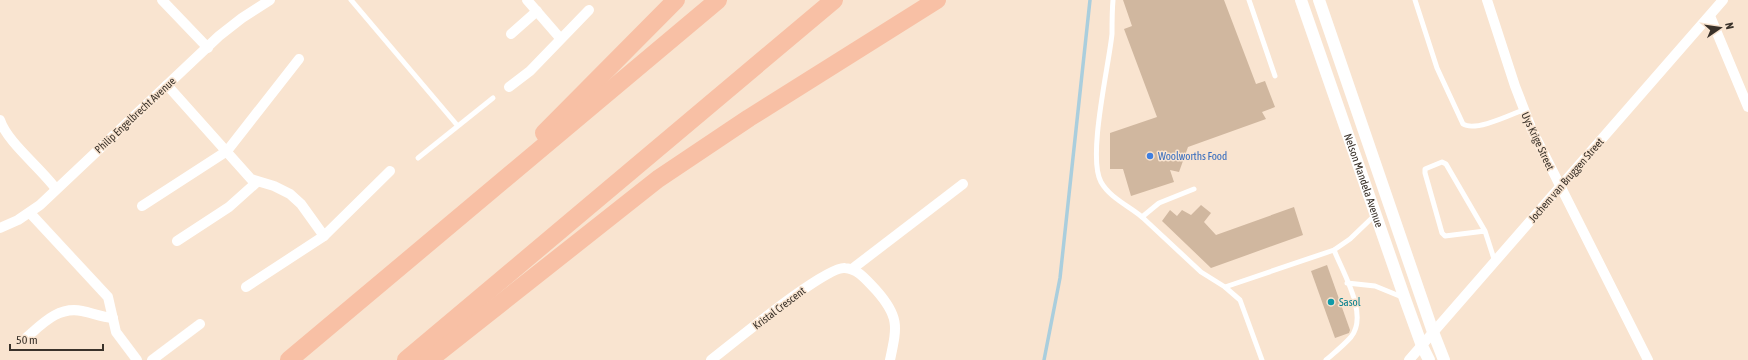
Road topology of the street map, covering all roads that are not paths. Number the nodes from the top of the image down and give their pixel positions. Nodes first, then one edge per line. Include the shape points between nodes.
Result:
1 (162, 0) edge
2 (270, 0) edge
3 (351, 0) edge
4 (527, 0) edge
5 (676, 0) edge
6 (718, 0) edge
7 (834, 0) edge
8 (937, 0) edge
9 (1113, 0) edge
10 (1249, 0) edge
11 (1301, 0) edge
12 (1319, 0) edge
13 (1415, 0) edge
14 (1487, 0) edge
15 (1723, 0) edge
16 (589, 10) dead end
17 (537, 11) junction
18 (1710, 16) junction
19 (511, 34) dead end
20 (560, 38) junction
21 (208, 48) junction
22 (299, 59) dead end
23 (1275, 76) dead end
24 (167, 85) junction
25 (509, 87) dead end
26 (493, 98) dead end
27 (1748, 107) edge
28 (1523, 110) junction
29 (0, 120) edge
30 (457, 125) junction
31 (227, 151) junction
32 (418, 158) dead end
33 (390, 171) dead end
34 (507, 176) junction
35 (257, 182) junction
36 (963, 184) dead end
37 (1194, 188) dead end
38 (1559, 188) junction
39 (56, 189) junction
40 (142, 206) dead end
41 (30, 213) junction
42 (1375, 214) junction
43 (1142, 217) junction
44 (0, 228) edge
45 (1485, 231) junction
46 (324, 236) junction
47 (177, 241) dead end
48 (1334, 250) junction
49 (1495, 262) junction
50 (852, 269) junction
51 (1348, 283) junction
52 (246, 287) dead end
53 (1225, 287) junction
54 (1405, 299) junction
55 (113, 318) junction
56 (200, 324) dead end
57 (1433, 332) junction
58 (27, 337) dead end
59 (1422, 346) junction
60 (137, 360) edge
61 (152, 360) edge
62 (288, 360) edge
63 (406, 360) edge
64 (429, 360) edge
65 (711, 360) edge
66 (890, 360) edge
67 (1262, 360) edge
68 (1326, 360) edge
69 (1409, 360) edge
70 (1429, 360) edge
71 (1444, 360) edge
72 (1648, 360) edge

1 - 21 street
2 - 21 street, Philip Engelbrecht Avenue via 242,18
3 - 30 lane
4 - 17 street
5 - 34 highway via 550,125
6 - 34 highway
7 - 63 highway
8 - 64 highway via 749,118 658,179
9 - 43 lane via 1112,34 1096,165 1103,185
10 - 23 lane
11 - 42 street, Nelson Mandela Avenue
12 - 57 street, Nelson Mandela Avenue
13 - 28 lane via 1437,68 1463,124 1468,127 1478,126
14 - 28 street, Uys Krige Street
15 - 18 street, Jochem van Bruggen Street
16 - 20 street
17 - 19 street
17 - 20 street
18 - 27 street
18 - 38 street, Jochem van Bruggen Street
20 - 25 street via 530,71
21 - 24 street, Philip Engelbrecht Avenue
22 - 31 street
24 - 31 street
24 - 39 street, Philip Engelbrecht Avenue
26 - 30 lane
28 - 38 street, Uys Krige Street
29 - 39 street via 10,137
30 - 32 lane
31 - 35 street via 251,179
31 - 40 street
33 - 46 street
34 - 62 highway
35 - 46 street via 280,188 295,198
35 - 47 street via 228,207
36 - 50 street
37 - 43 lane via 1159,203
38 - 49 street, Jochem van Bruggen Street
38 - 72 street, Uys Krige Street
39 - 41 street, Philip Engelbrecht Avenue
41 - 44 street, Philip Engelbrecht Avenue
41 - 55 street via 108,297
42 - 48 lane via 1350,239
42 - 54 street, Nelson Mandela Avenue
43 - 53 lane via 1201,272
45 - 45 lane via 1444,236 1425,173 1426,169 1442,162 1446,164
45 - 49 lane
46 - 52 street
48 - 51 lane
48 - 53 lane
49 - 57 street, Jochem van Bruggen Street
50 - 65 street, Kristal Crescent via 835,269 811,284
50 - 66 street via 871,285 893,315 896,329
51 - 54 lane via 1375,286
51 - 68 lane via 1358,310 1357,325 1351,337
53 - 67 lane via 1242,304
54 - 59 street, Nelson Mandela Avenue
55 - 58 street via 82,311 66,311 54,316
55 - 60 street via 118,336
56 - 61 street
57 - 59 street, Jochem van Bruggen Street
57 - 71 street, Nelson Mandela Avenue
59 - 69 street, Jochem van Bruggen Street
59 - 70 street, Nelson Mandela Avenue

